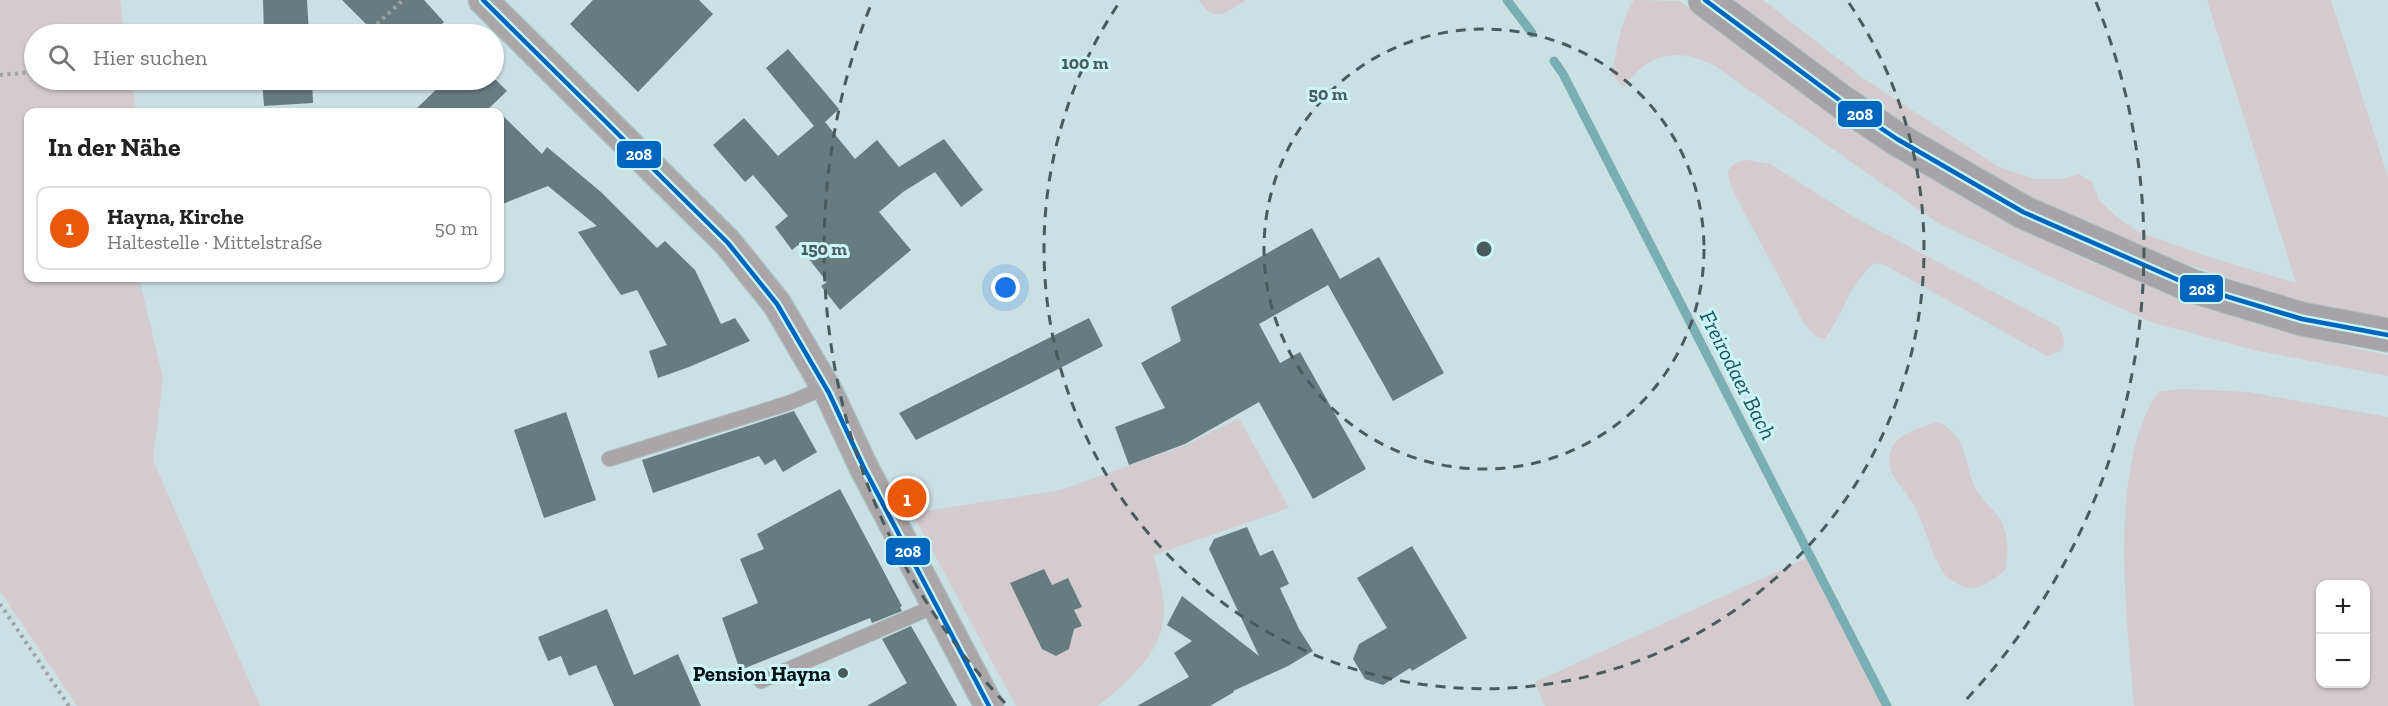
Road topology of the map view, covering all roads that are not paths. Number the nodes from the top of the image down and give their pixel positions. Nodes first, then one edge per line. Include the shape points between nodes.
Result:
1 (483, 0) edge
2 (1705, 0) edge
3 (2388, 335) edge
4 (826, 387) junction
5 (609, 459) dead end
6 (935, 606) junction
7 (761, 681) dead end
8 (989, 706) edge

1 - 4 street via 728,243 777,304
2 - 3 main road via 1897,139 2023,213 2192,286 2302,319
4 - 5 lane via 789,403
4 - 6 street
6 - 7 lane
6 - 8 street

